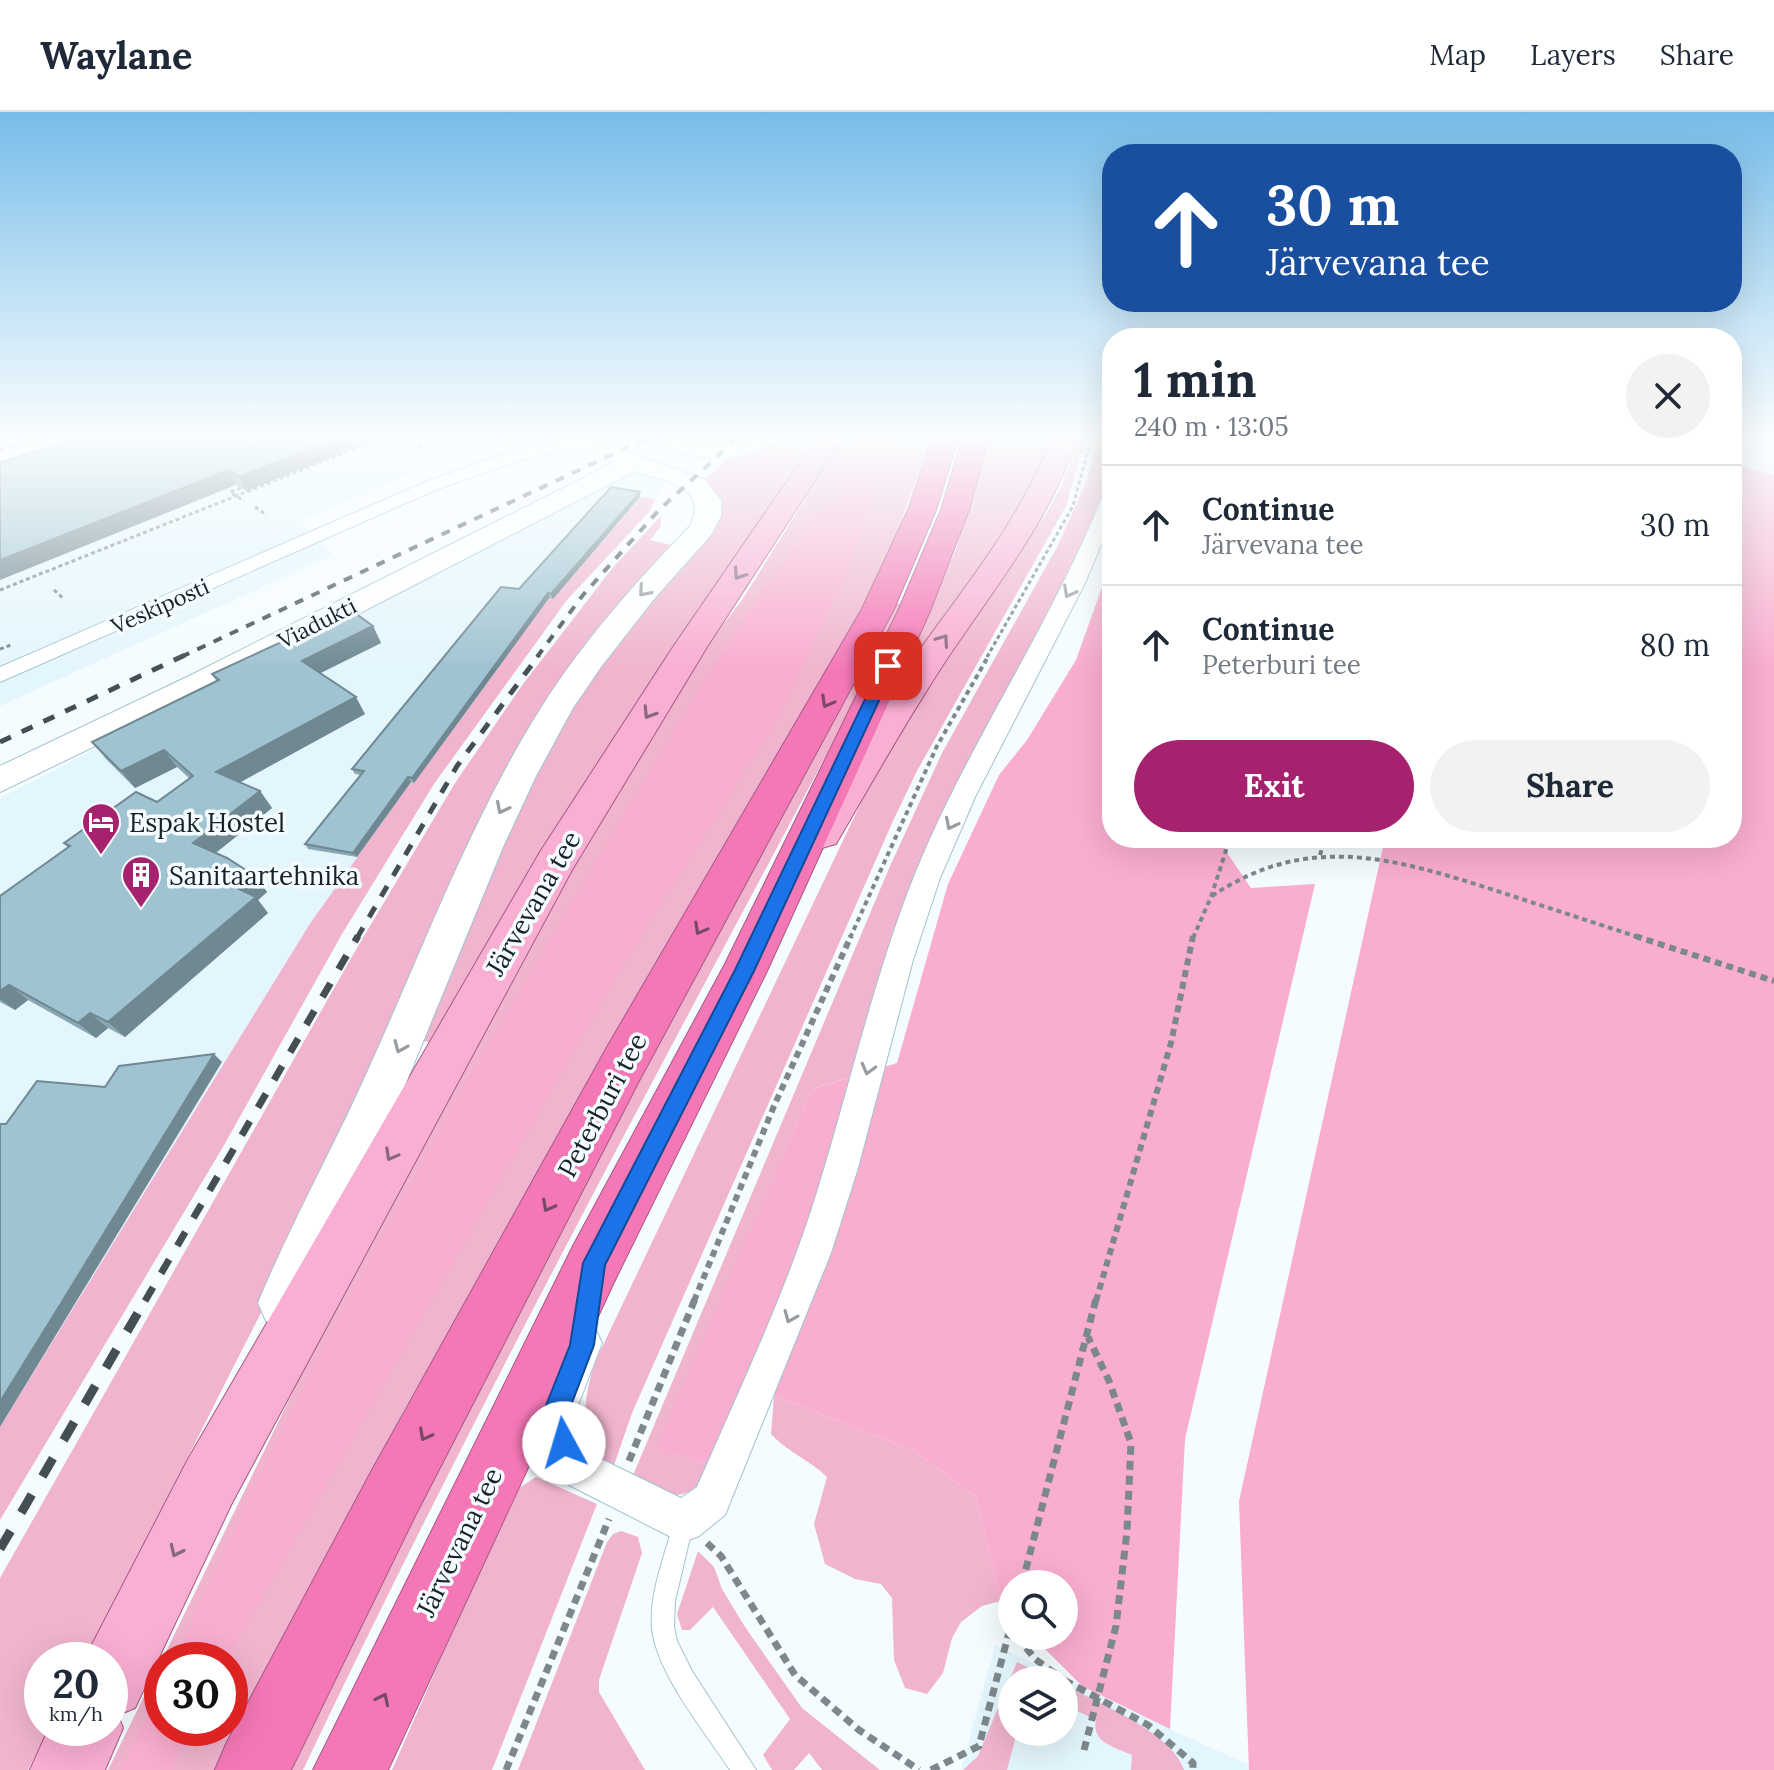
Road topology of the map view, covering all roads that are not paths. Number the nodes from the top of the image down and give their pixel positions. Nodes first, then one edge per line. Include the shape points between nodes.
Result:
1 (342, 516) edge
2 (359, 516) edge
3 (533, 516) edge
4 (708, 516) edge
5 (777, 516) edge
6 (919, 516) edge
7 (952, 516) edge
8 (1030, 516) edge
9 (1102, 519) edge
10 (318, 535) junction
11 (0, 675) edge
12 (0, 780) edge
13 (744, 971) junction
14 (594, 1263) junction
15 (210, 1481) junction
16 (684, 1521) junction
17 (128, 1647) edge
18 (78, 1746) edge
19 (67, 1770) edge
20 (252, 1770) edge
21 (350, 1770) edge
22 (744, 1770) edge

1 - 10 street, Veskiposti
2 - 10 street, Veskiposti
3 - 12 street, Viadukti
4 -> 15 street via 586,664 506,799 358,1146 256,1364
5 -> 15 main road, Järvevana tee via 555,863
6 -> 20 highway, Peterburi tee via 878,609 623,1064
7 - 13 highway via 914,611
13 -> 8 main road, Järvevana tee via 891,715
9 -> 16 street via 943,838 899,955 841,1170 796,1303 711,1501
10 - 11 street, Veskiposti
13 - 14 highway, Järvevana tee
14 - 16 street via 582,1345 558,1408 564,1443 583,1471
21 -> 14 highway, Järvevana tee
15 -> 17 main road, Järvevana tee
16 - 22 lane via 662,1629 673,1659
18 - 19 main road

